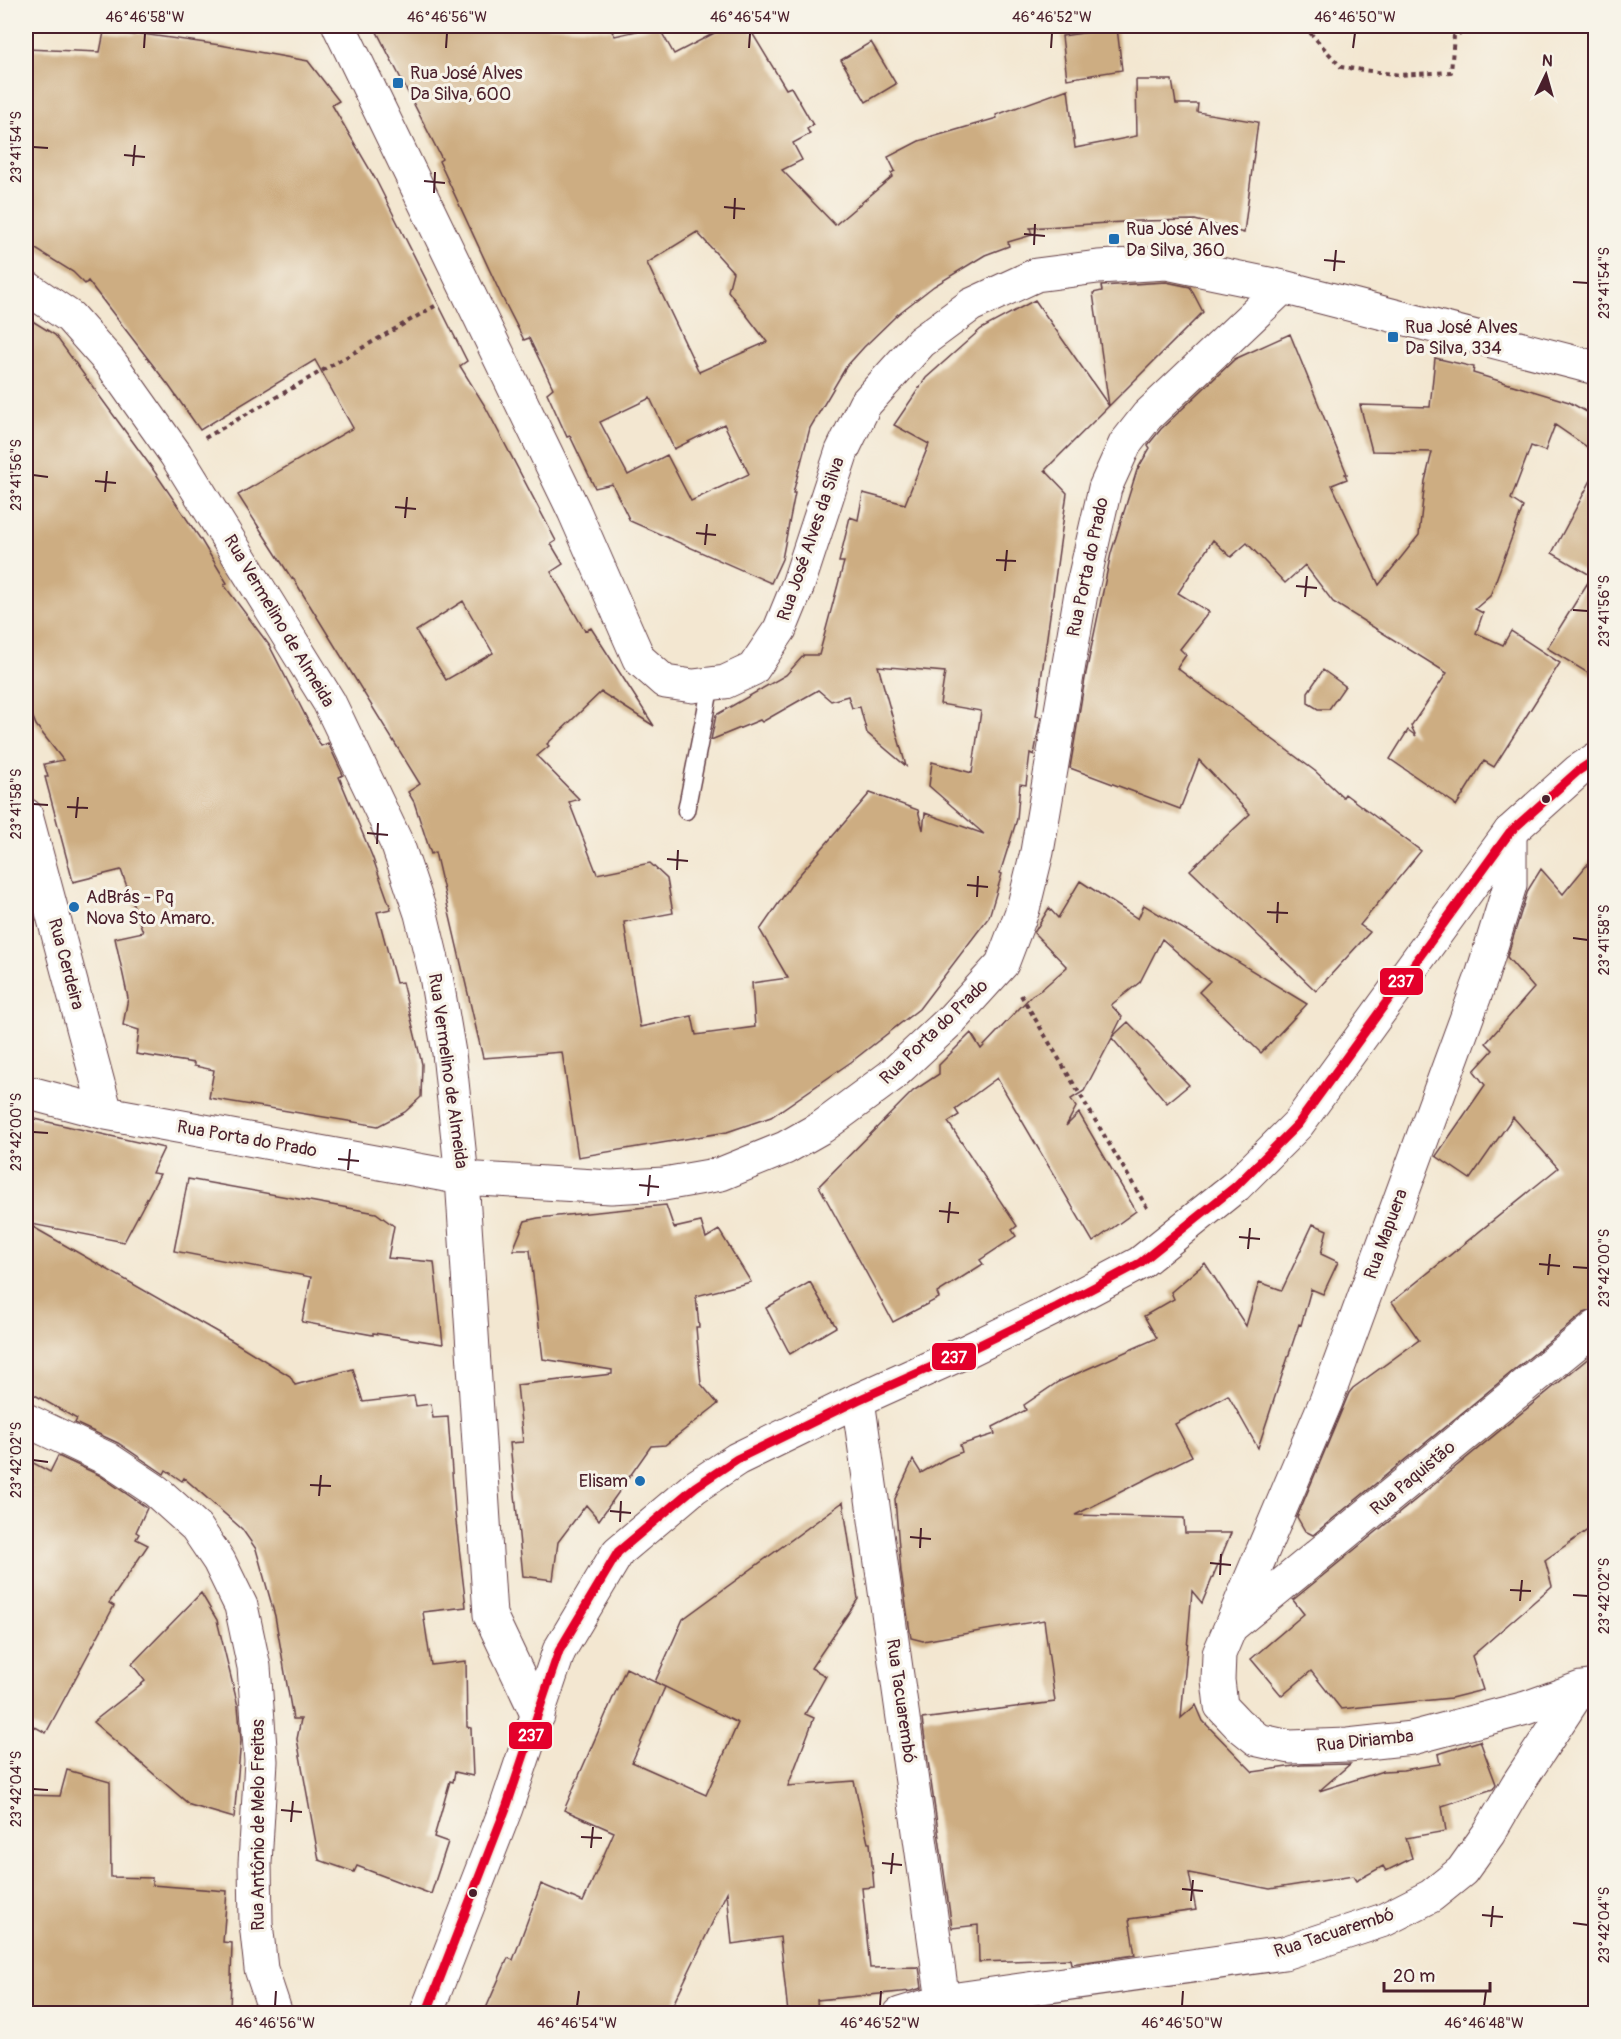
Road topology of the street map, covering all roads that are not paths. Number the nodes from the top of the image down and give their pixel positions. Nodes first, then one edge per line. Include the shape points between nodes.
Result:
1 (339, 26) edge
2 (26, 286) edge
3 (1283, 287) junction
4 (1596, 368) edge
5 (711, 684) junction
6 (1596, 759) edge
7 (687, 811) dead end
8 (26, 814) edge
9 (1510, 832) junction
10 (26, 1092) edge
11 (106, 1113) junction
12 (462, 1178) junction
13 (1596, 1327) edge
14 (858, 1400) junction
15 (26, 1420) edge
16 (1229, 1628) junction
17 (1588, 1687) edge
18 (538, 1716) junction
19 (943, 2001) junction
20 (276, 2013) edge
21 (426, 2013) edge
22 (900, 2013) edge

1 - 5 street, Rua José Alves da Silva via 574,511 639,659 664,682
2 - 12 street, Rua Vermelino de Almeida via 70,317 110,362 176,455 329,702 398,846 421,914 449,1053
3 - 4 street, Rua José Alves da Silva
3 - 5 street, Rua José Alves da Silva via 1167,263 1132,265 1036,275 971,305 921,342 865,404 842,451 780,629 753,669
3 - 12 street, Rua Porta do Prado via 1147,416 1125,444 1105,488 1081,593 1037,852 1023,909 1002,964 951,1020 891,1076 822,1127 785,1148 721,1174 664,1184 611,1187
5 - 7 lane
6 - 9 street
8 - 11 street, Rua Cerdeira
9 - 14 street via 1298,1124 1236,1186 1140,1263 969,1350
9 - 16 street, Rua Mapuera via 1510,885 1482,976 1326,1401
10 - 11 street, Rua Porta do Prado
11 - 12 street, Rua Porta do Prado
12 - 18 street, Rua Vermelino de Almeida via 490,1615
13 - 16 street, Rua Paquistão
14 - 18 street via 737,1459 695,1487 618,1552 559,1651
14 - 19 street, Rua Tacuarembó
15 - 20 street, Rua Antônio de Melo Freitas via 108,1459 156,1491 196,1527 219,1561 241,1606 254,1667 261,1761 256,1923 261,1969
16 - 17 street, Rua Diriamba via 1219,1654 1221,1706 1258,1740 1290,1747 1413,1738
17 - 19 street, Rua Tacuarembó via 1462,1870 1431,1896 1383,1920 1284,1953
18 - 21 street
19 - 22 street, Rua Tacuarembó

